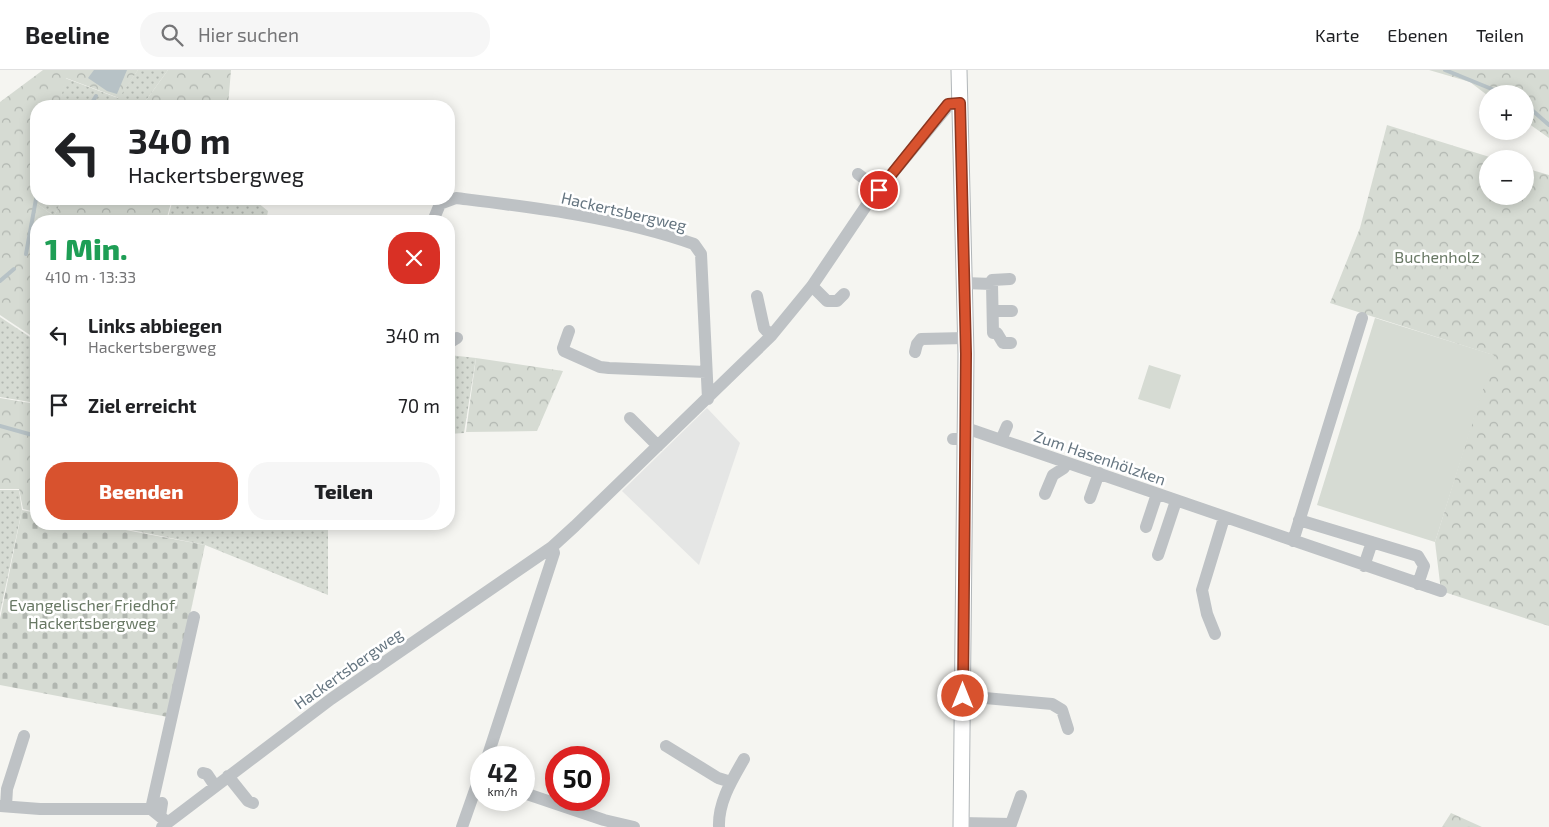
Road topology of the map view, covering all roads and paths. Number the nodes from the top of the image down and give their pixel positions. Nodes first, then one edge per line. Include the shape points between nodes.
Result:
1 (959, 70) edge
2 (960, 103) junction
3 (858, 174) dead end
4 (879, 190) junction
5 (455, 198) edge
6 (818, 272) junction
7 (1010, 279) dead end
8 (964, 283) junction
9 (992, 284) junction
10 (844, 294) dead end
11 (757, 296) dead end
12 (993, 311) junction
13 (1012, 311) dead end
14 (1362, 318) dead end
15 (569, 331) dead end
16 (771, 336) junction
17 (966, 338) junction
18 (1011, 343) dead end
19 (915, 352) dead end
20 (706, 372) junction
21 (708, 399) junction
22 (630, 418) dead end
23 (1006, 426) dead end
24 (965, 439) junction
25 (1001, 440) junction
26 (658, 446) junction
27 (1064, 469) junction
28 (1099, 473) junction
29 (1045, 494) dead end
30 (1157, 494) junction
31 (1090, 498) dead end
32 (1176, 501) junction
33 (1224, 518) junction
34 (1299, 520) junction
35 (1146, 527) dead end
36 (1293, 541) junction
37 (1372, 542) junction
38 (552, 547) junction
39 (1158, 556) dead end
40 (1364, 566) junction
41 (1418, 584) junction
42 (1442, 591) dead end
43 (194, 616) dead end
44 (1215, 634) dead end
45 (963, 696) junction
46 (1068, 729) dead end
47 (24, 736) dead end
48 (490, 746) edge
49 (666, 746) dead end
50 (744, 759) dead end
51 (203, 773) dead end
52 (228, 776) junction
53 (731, 782) junction
54 (215, 786) junction
55 (1021, 796) dead end
56 (535, 797) edge
57 (162, 803) dead end
58 (253, 803) dead end
59 (470, 804) edge
60 (3, 806) edge
61 (160, 819) edge
62 (961, 825) edge
63 (462, 827) edge
64 (634, 827) edge
65 (719, 827) edge

1 - 2 main road
2 - 4 street, Hackertsbergweg via 948,104
2 - 8 main road
3 - 4 street
4 - 6 street, Hackertsbergweg
5 - 20 street, Hackertsbergweg via 602,219 694,244 701,254
6 - 10 street via 831,305
6 - 16 street, Hackertsbergweg
7 - 9 street via 992,280
8 - 9 street
8 - 17 main road
9 - 12 street
11 - 16 street via 764,328
12 - 13 street
12 - 18 street via 993,333 997,333 1003,343
14 - 34 street
15 - 20 street via 563,348 567,354 600,367
16 - 21 street, Hackertsbergweg
17 - 19 street via 921,339
17 - 24 main road
20 - 21 street, Hackertsbergweg
21 - 26 street, Hackertsbergweg
22 - 26 street
23 - 25 street
24 - 25 street, Zum Hasenhölzken
24 - 45 main road
25 - 27 street, Zum Hasenhölzken
26 - 38 street, Hackertsbergweg
27 - 28 street, Zum Hasenhölzken
27 - 29 street via 1053,475
28 - 30 street, Zum Hasenhölzken via 1123,477
28 - 31 street
30 - 32 street, Zum Hasenhölzken
30 - 35 street
32 - 33 street, Zum Hasenhölzken
32 - 39 street
33 - 36 street, Zum Hasenhölzken via 1236,525
33 - 44 street via 1202,590
34 - 36 street
34 - 37 street
36 - 40 street, Zum Hasenhölzken
37 - 40 street
37 - 41 street via 1418,556 1424,566
38 - 48 street via 552,562
38 - 52 street, Hackertsbergweg via 331,698
40 - 41 street, Zum Hasenhölzken
41 - 42 street, Zum Hasenhölzken
43 - 61 street
45 - 46 street via 1052,704 1062,710
45 - 62 main road
47 - 60 street
49 - 53 street via 718,778
50 - 53 street
51 - 54 street
52 - 54 street, Hackertsbergweg
52 - 58 street
53 - 65 street via 720,812
54 - 61 street, Hackertsbergweg
55 - 62 street via 1011,824
56 - 64 street
57 - 61 street
59 - 63 street
60 - 61 street

